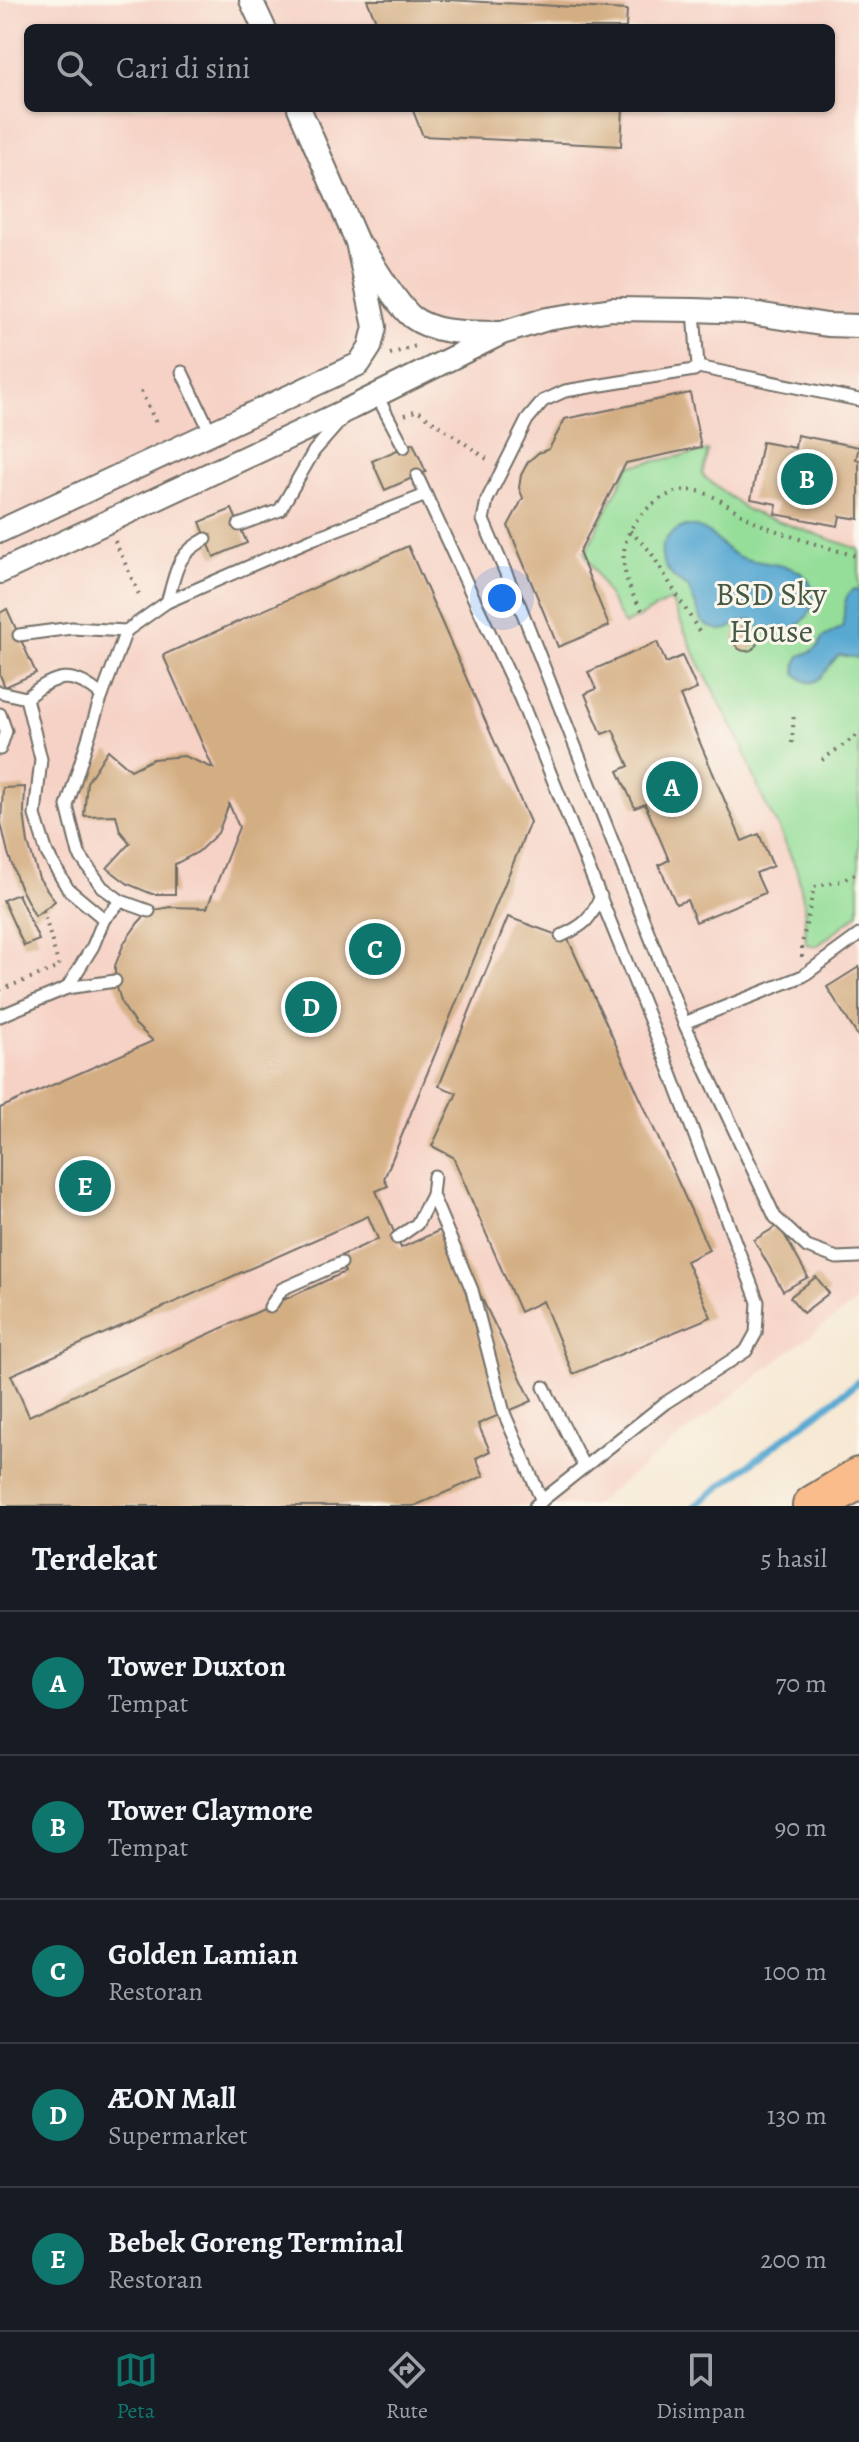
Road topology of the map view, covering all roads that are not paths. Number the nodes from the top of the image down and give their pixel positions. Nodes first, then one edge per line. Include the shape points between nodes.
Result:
1 (251, 0) edge
2 (262, 24) edge
3 (301, 112) edge
4 (357, 242) junction
5 (694, 310) junction
6 (827, 325) junction
7 (859, 326) edge
8 (502, 333) junction
9 (859, 337) edge
10 (359, 364) junction
11 (698, 367) junction
12 (182, 372) dead end
13 (377, 396) junction
14 (859, 400) edge
15 (351, 408) junction
16 (211, 433) junction
17 (404, 447) dead end
18 (417, 476) dead end
19 (426, 495) junction
20 (239, 525) dead end
21 (0, 531) edge
22 (206, 539) dead end
23 (0, 572) edge
24 (167, 602) junction
25 (126, 631) junction
26 (19, 635) dead end
27 (0, 692) edge
28 (102, 696) junction
29 (26, 698) junction
30 (0, 714) edge
31 (0, 749) edge
32 (601, 896) junction
33 (121, 901) junction
34 (149, 911) dead end
35 (104, 919) junction
36 (859, 935) edge
37 (561, 936) dead end
38 (115, 981) dead end
39 (67, 988) junction
40 (0, 1016) edge
41 (684, 1023) junction
42 (434, 1176) dead end
43 (432, 1195) junction
44 (397, 1238) dead end
45 (859, 1257) edge
46 (341, 1263) dead end
47 (270, 1307) dead end
48 (544, 1387) dead end
49 (584, 1467) junction
50 (859, 1478) edge
51 (859, 1489) edge
52 (538, 1503) edge
53 (813, 1506) edge
54 (837, 1506) edge

1 - 2 street
3 - 4 street
4 - 8 street via 412,316 452,331
4 - 10 street via 375,327
5 - 6 street
5 - 8 street via 612,309 547,319
5 - 11 lane
6 - 7 street
6 - 9 street
8 - 13 street
10 - 13 street
10 - 16 street
11 - 14 lane
11 - 41 lane via 565,391 543,401 527,420 487,500 483,520
12 - 16 lane
13 - 15 street
13 - 17 lane
15 - 20 lane via 314,451 280,510
15 - 23 street
16 - 21 street
18 - 19 lane
19 - 24 lane
19 - 32 lane via 520,698
22 - 24 lane via 181,558
24 - 25 lane
25 - 26 lane via 72,628
25 - 28 lane
27 - 29 lane
28 - 29 lane via 89,684 56,678
28 - 33 lane via 67,806 79,854 102,887
29 - 35 lane via 41,759 35,815 47,853 68,889
30 - 31 lane via 6,731
32 - 37 lane via 592,917
32 - 49 lane via 758,1302 756,1333 746,1351 665,1403
33 - 34 lane
33 - 35 lane
35 - 39 lane
36 - 41 lane via 803,976
38 - 39 lane
39 - 40 lane
41 - 45 lane via 775,1217 807,1247 837,1258
42 - 43 lane
43 - 44 lane via 417,1224
43 - 52 lane via 472,1290 504,1413
46 - 47 lane via 282,1289
48 - 49 lane
49 - 52 lane
50 - 53 highway
51 - 54 highway

